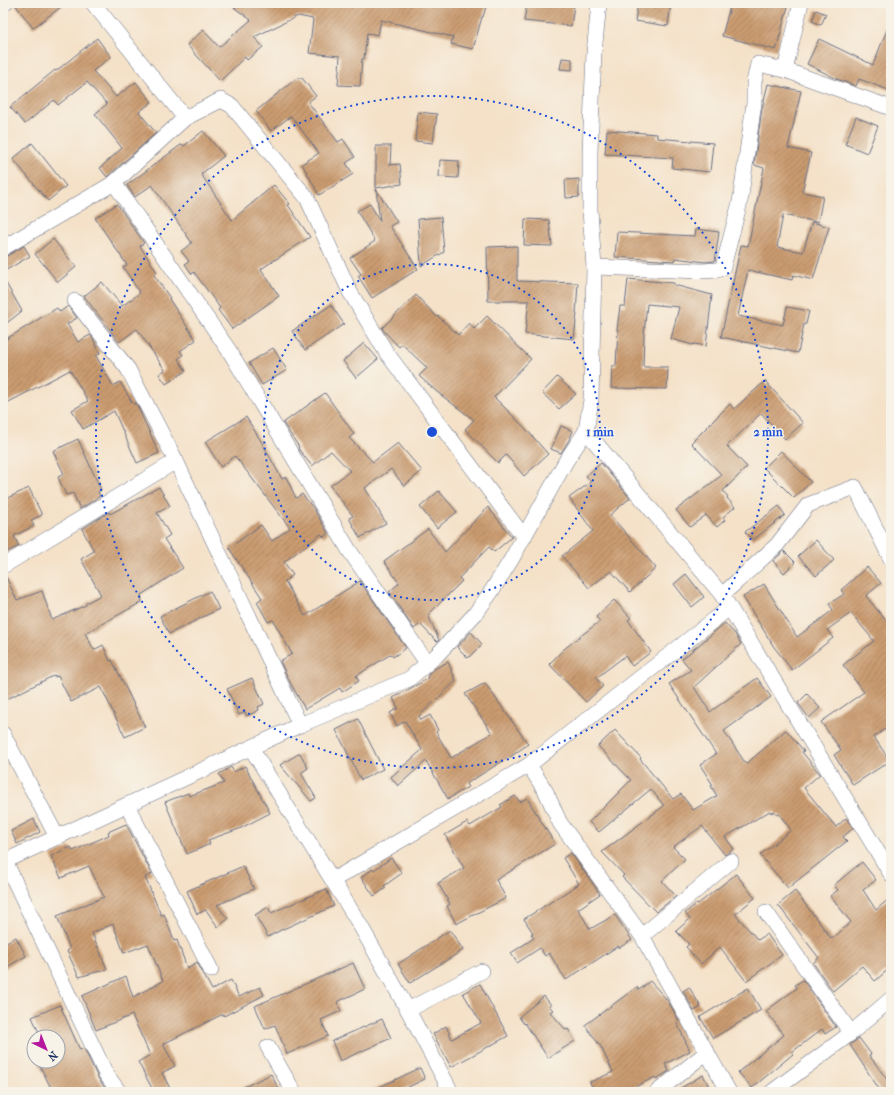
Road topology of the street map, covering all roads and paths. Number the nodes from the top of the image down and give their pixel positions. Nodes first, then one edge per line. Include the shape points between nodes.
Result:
1 (93, 3) edge
2 (599, 3) edge
3 (801, 3) edge
4 (785, 70) junction
5 (891, 108) edge
6 (186, 118) junction
7 (114, 183) junction
8 (3, 248) edge
9 (594, 267) junction
10 (75, 301) dead end
11 (586, 431) junction
12 (176, 461) junction
13 (524, 537) junction
14 (891, 559) edge
15 (3, 566) edge
16 (726, 601) junction
17 (427, 663) junction
18 (300, 724) junction
19 (3, 734) edge
20 (251, 748) junction
21 (529, 766) junction
22 (127, 805) junction
23 (57, 837) junction
24 (731, 861) dead end
25 (4, 862) edge
26 (891, 874) edge
27 (333, 880) junction
28 (766, 912) dead end
29 (642, 936) junction
30 (211, 970) dead end
31 (482, 971) dead end
32 (891, 999) edge
33 (408, 1010) junction
34 (851, 1033) junction
35 (268, 1047) dead end
36 (707, 1052) junction
37 (447, 1091) edge
38 (119, 1092) edge
39 (294, 1092) edge
40 (657, 1092) edge
41 (729, 1092) edge
42 (772, 1092) edge

1 - 6 street
2 - 9 street via 590,151 590,210
3 - 4 street
4 - 5 street
4 - 9 street via 758,64 740,202 723,267 718,270 702,271
6 - 7 street
6 - 13 street via 221,100 232,106 249,126 307,198 350,292 386,352
7 - 8 street
7 - 17 street via 230,352 349,550
9 - 11 street via 591,400
10 - 12 street via 128,369
11 - 13 street via 566,461
11 - 16 street
12 - 15 street
12 - 18 street
13 - 17 street via 475,614
14 - 16 street via 855,487 808,505 777,545
16 - 21 street
16 - 26 street
17 - 18 street via 409,679
18 - 20 street
19 - 23 street
20 - 22 street
20 - 27 street
21 - 27 street
21 - 29 street via 546,792 560,823
22 - 23 street
22 - 30 street
23 - 25 street
24 - 29 street
25 - 38 street via 106,1074
27 - 33 street
28 - 34 street
29 - 36 street
31 - 33 street
32 - 34 street
33 - 37 street
34 - 42 street
35 - 39 street
36 - 40 street
36 - 41 street

